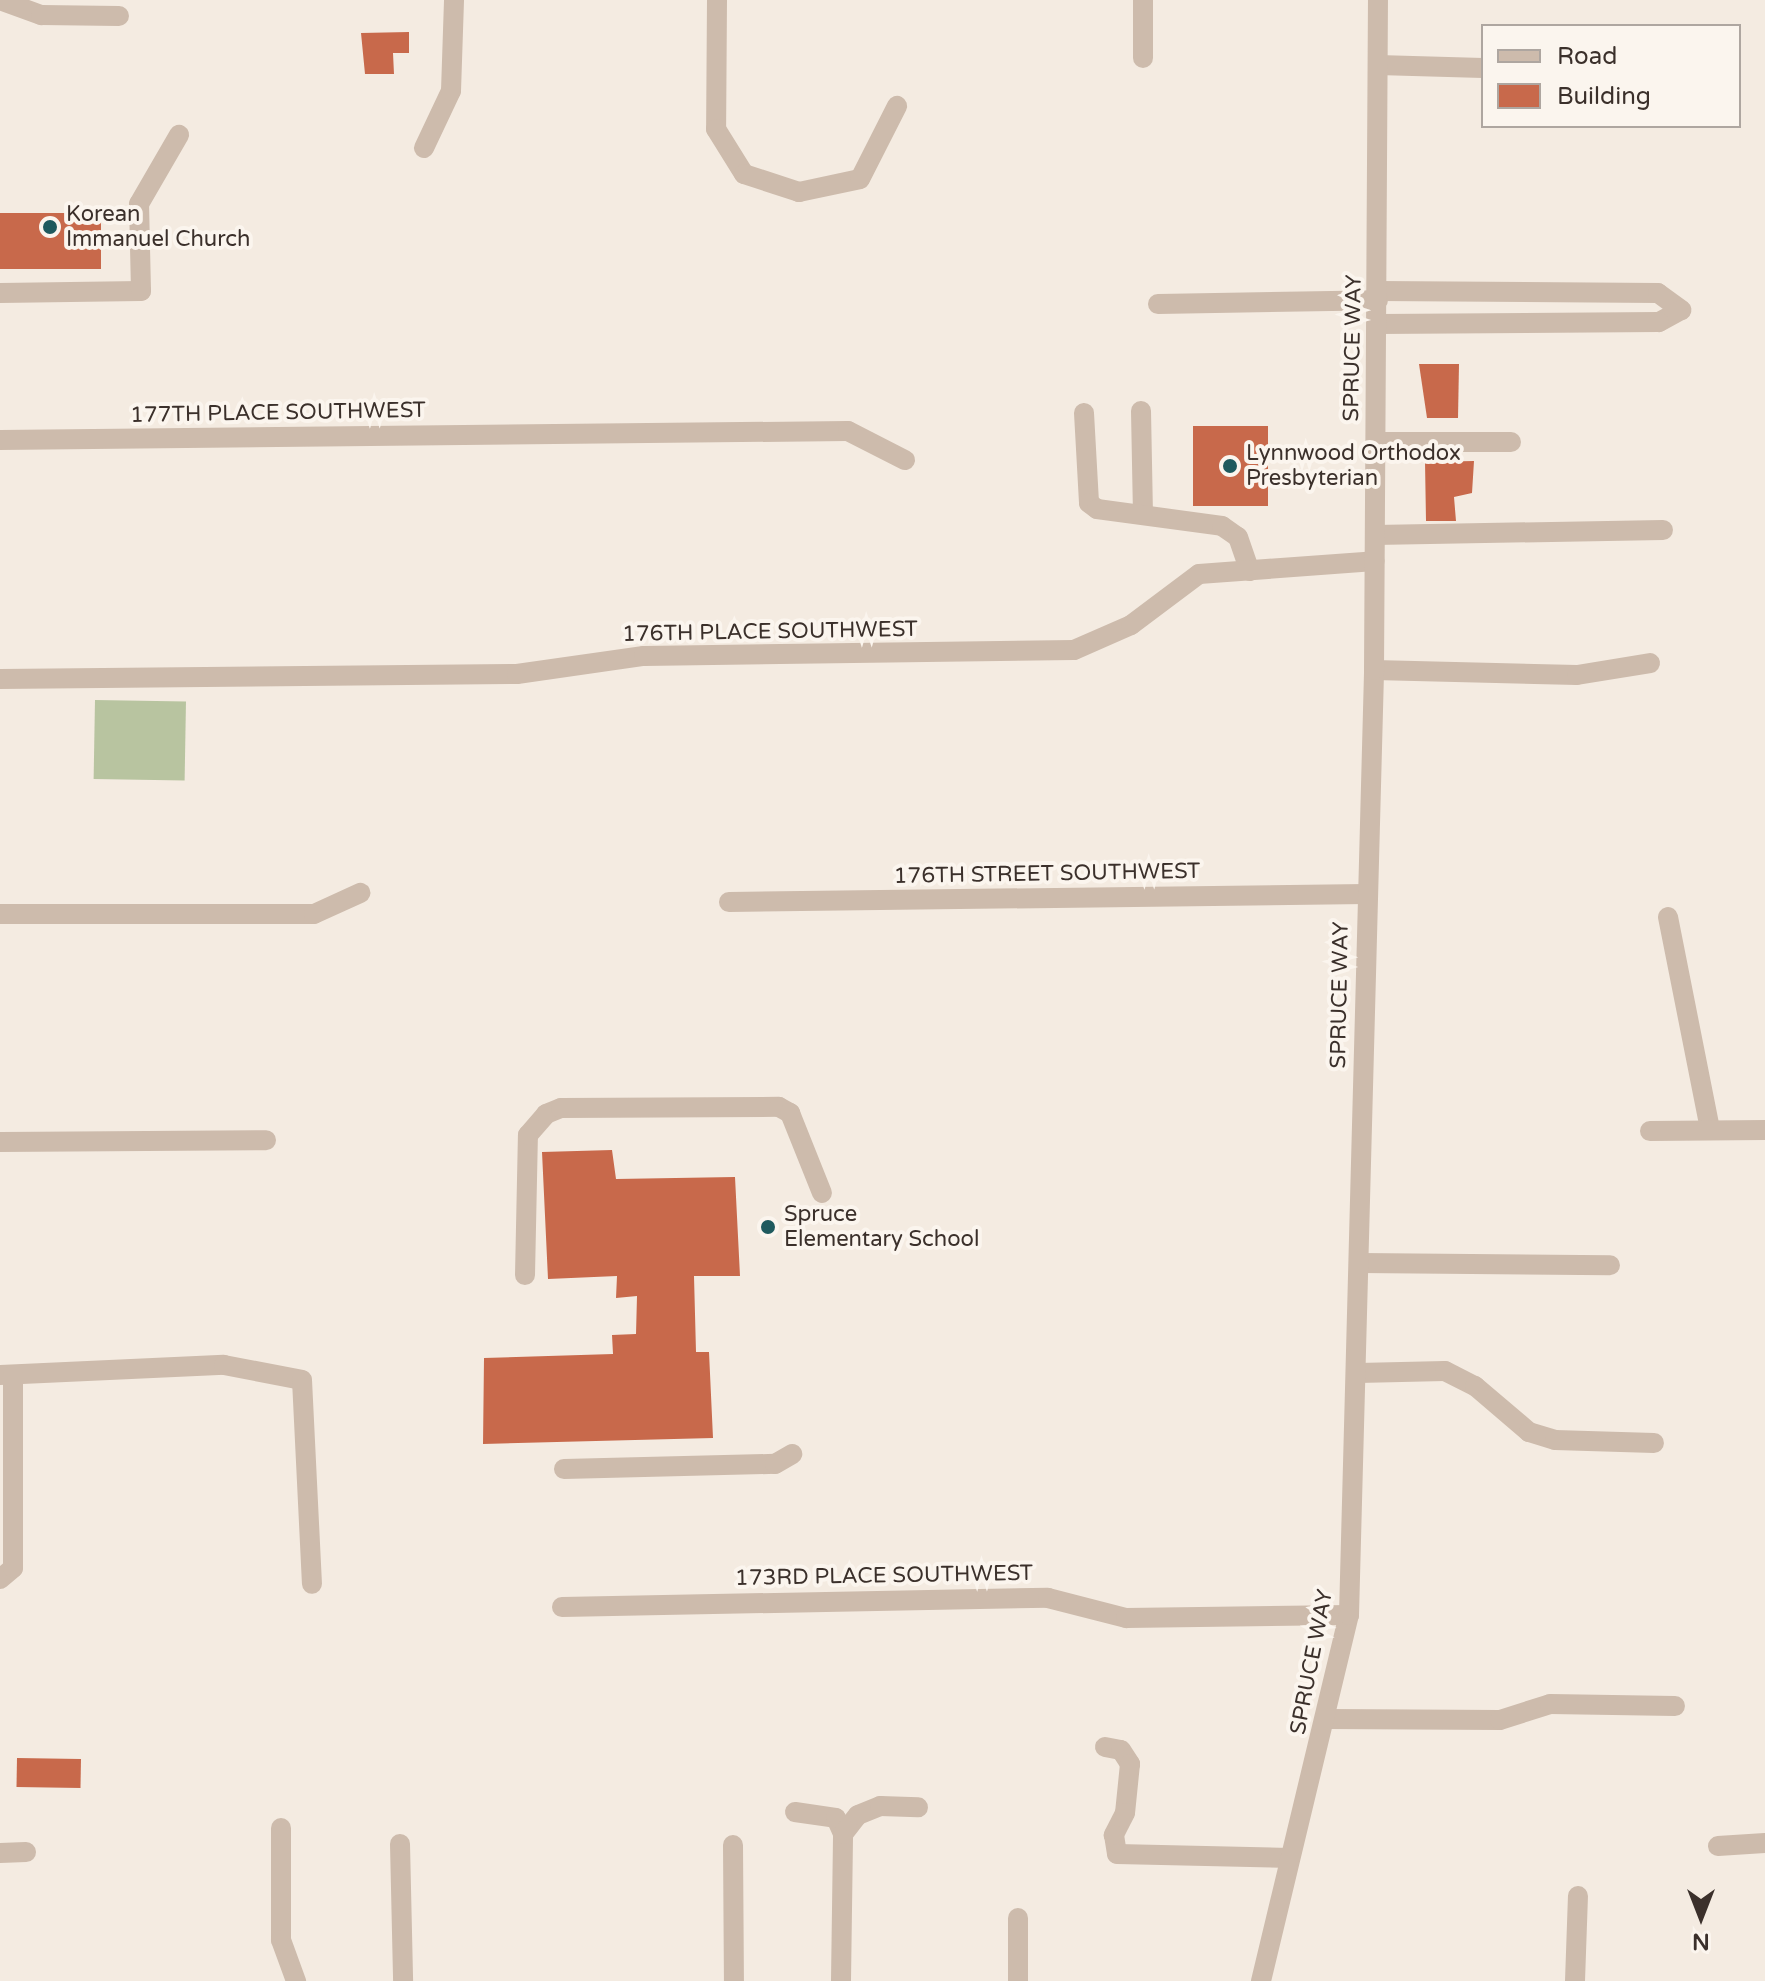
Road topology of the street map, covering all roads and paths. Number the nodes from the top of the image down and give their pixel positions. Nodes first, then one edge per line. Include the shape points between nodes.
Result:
1 (0, 0) edge
2 (454, 0) edge
3 (717, 0) edge
4 (1143, 0) edge
5 (1378, 0) edge
6 (119, 16) dead end
7 (1143, 58) dead end
8 (1378, 65) junction
9 (1481, 68) edge
10 (897, 106) dead end
11 (179, 135) dead end
12 (424, 148) dead end
13 (0, 293) edge
14 (1378, 296) junction
15 (1158, 304) dead end
16 (1379, 324) junction
17 (1141, 411) dead end
18 (1084, 413) dead end
19 (0, 440) edge
20 (1376, 442) junction
21 (1511, 442) dead end
22 (905, 460) dead end
23 (1143, 514) junction
24 (1663, 530) dead end
25 (1375, 535) junction
26 (1375, 561) junction
27 (1250, 571) junction
28 (1650, 663) dead end
29 (1374, 670) junction
30 (0, 679) edge
31 (360, 893) dead end
32 (1366, 894) junction
33 (729, 902) dead end
34 (0, 914) edge
35 (1668, 917) dead end
36 (1710, 1129) junction
37 (1765, 1130) edge
38 (1650, 1131) dead end
39 (266, 1140) dead end
40 (0, 1142) edge
41 (822, 1193) dead end
42 (1360, 1263) junction
43 (1610, 1265) dead end
44 (525, 1275) dead end
45 (1358, 1373) junction
46 (6, 1375) edge
47 (1654, 1443) dead end
48 (792, 1454) dead end
49 (564, 1469) dead end
50 (0, 1579) edge
51 (312, 1584) dead end
52 (562, 1607) dead end
53 (1349, 1615) junction
54 (1675, 1706) dead end
55 (1328, 1719) junction
56 (1105, 1747) dead end
57 (918, 1807) dead end
58 (795, 1812) dead end
59 (281, 1828) dead end
60 (843, 1834) junction
61 (1765, 1843) edge
62 (400, 1844) dead end
63 (733, 1845) dead end
64 (1718, 1846) dead end
65 (26, 1852) dead end
66 (0, 1853) edge
67 (1290, 1858) junction
68 (1578, 1896) dead end
69 (1018, 1918) dead end
70 (296, 1981) edge
71 (403, 1981) edge
72 (734, 1981) edge
73 (841, 1981) edge
74 (1018, 1981) edge
75 (1261, 1981) edge
76 (1575, 1981) edge

1 - 6 street via 41,15
2 - 12 street via 451,91
3 - 10 street via 716,129 744,174 799,192 860,179 887,136
4 - 7 street
5 - 8 street, SPRUCE WAY
8 - 9 street
8 - 14 street, SPRUCE WAY
11 - 13 street via 139,204 141,291
14 - 15 street
14 - 16 street, SPRUCE WAY
14 - 16 street via 1658,293 1681,310 1659,322
16 - 20 street, SPRUCE WAY
17 - 23 street
18 - 23 street via 1089,503 1097,509
19 - 22 street, 177TH PLACE SOUTHWEST via 848,431
20 - 21 street
20 - 25 street, SPRUCE WAY
23 - 27 street via 1231,530
24 - 25 street
25 - 26 street, SPRUCE WAY
26 - 27 street, 176TH PLACE SOUTHWEST
26 - 29 street, SPRUCE WAY
27 - 30 street, 176TH PLACE SOUTHWEST via 1199,574 1131,625 1074,650 644,656 517,674
28 - 29 street via 1577,675
29 - 32 street, SPRUCE WAY
31 - 34 street via 314,914
32 - 33 street, 176TH STREET SOUTHWEST
32 - 42 street, SPRUCE WAY
35 - 36 street
36 - 37 street
36 - 38 street
39 - 40 street
41 - 44 street via 790,1113 779,1107 561,1108 546,1114 528,1135
42 - 43 street
42 - 45 street, SPRUCE WAY
45 - 47 street via 1445,1371 1475,1386 1529,1432 1555,1440
45 - 53 street, SPRUCE WAY
46 - 50 street via 13,1568
46 - 51 street via 224,1365 302,1380
48 - 49 street via 775,1464
52 - 53 street, 173RD PLACE SOUTHWEST via 1048,1598 1126,1618
53 - 55 street, SPRUCE WAY
54 - 55 street via 1550,1704 1500,1720
55 - 67 street, SPRUCE WAY
56 - 67 street via 1121,1750 1130,1764 1125,1813 1114,1835 1117,1854
57 - 60 street via 880,1806 858,1815
58 - 60 street via 836,1818
59 - 70 street via 281,1940
60 - 73 street
61 - 64 street
62 - 71 street
63 - 72 street
65 - 66 street
67 - 75 street, SPRUCE WAY
68 - 76 street
69 - 74 street

